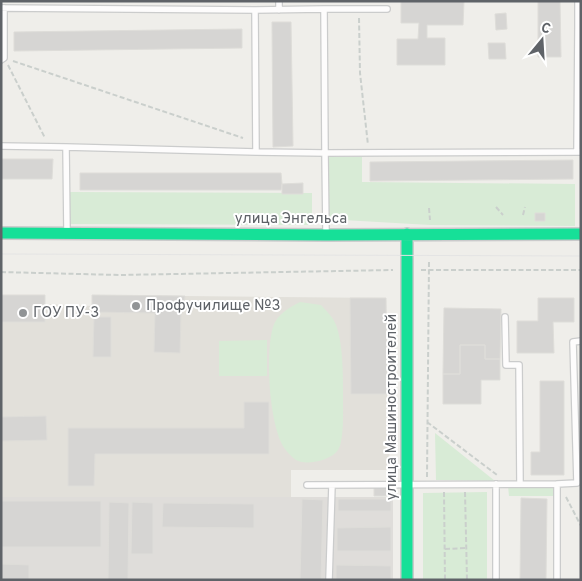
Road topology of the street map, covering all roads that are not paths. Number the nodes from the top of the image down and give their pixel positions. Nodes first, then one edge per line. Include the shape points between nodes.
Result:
1 (279, 1) edge
2 (578, 1) edge
3 (2, 8) edge
4 (324, 9) junction
5 (387, 9) dead end
6 (255, 10) junction
7 (279, 10) junction
8 (579, 26) edge
9 (3, 59) edge
10 (1, 146) edge
11 (66, 147) junction
12 (256, 152) junction
13 (579, 152) edge
14 (325, 153) junction
15 (1, 233) edge
16 (67, 233) junction
17 (407, 234) junction
18 (581, 234) edge
19 (326, 235) junction
20 (504, 318) dead end
21 (581, 341) edge
22 (407, 484) junction
23 (496, 484) junction
24 (520, 484) junction
25 (559, 484) junction
26 (307, 485) dead end
27 (332, 485) junction
28 (329, 580) edge
29 (407, 580) edge
30 (496, 580) edge
31 (556, 580) edge

1 - 7 lane
2 - 8 lane
3 - 6 lane
3 - 9 lane
4 - 5 lane
4 - 7 lane
4 - 14 lane
6 - 7 lane
6 - 12 lane
8 - 13 lane
10 - 11 lane
11 - 12 lane
11 - 16 lane
12 - 14 lane
13 - 14 lane
14 - 19 lane
15 - 16 main road, улица Энгельса
16 - 19 main road, улица Энгельса
17 - 18 main road, улица Энгельса
17 - 19 main road, улица Энгельса
17 - 22 main road, улица Машиностроителей
20 - 24 lane via 506,365 519,365
21 - 25 lane via 573,342 577,483
22 - 23 lane
22 - 27 lane
22 - 29 main road, улица Машиностроителей
23 - 24 lane
23 - 30 lane
24 - 25 lane
25 - 31 lane
26 - 27 lane
27 - 28 lane

